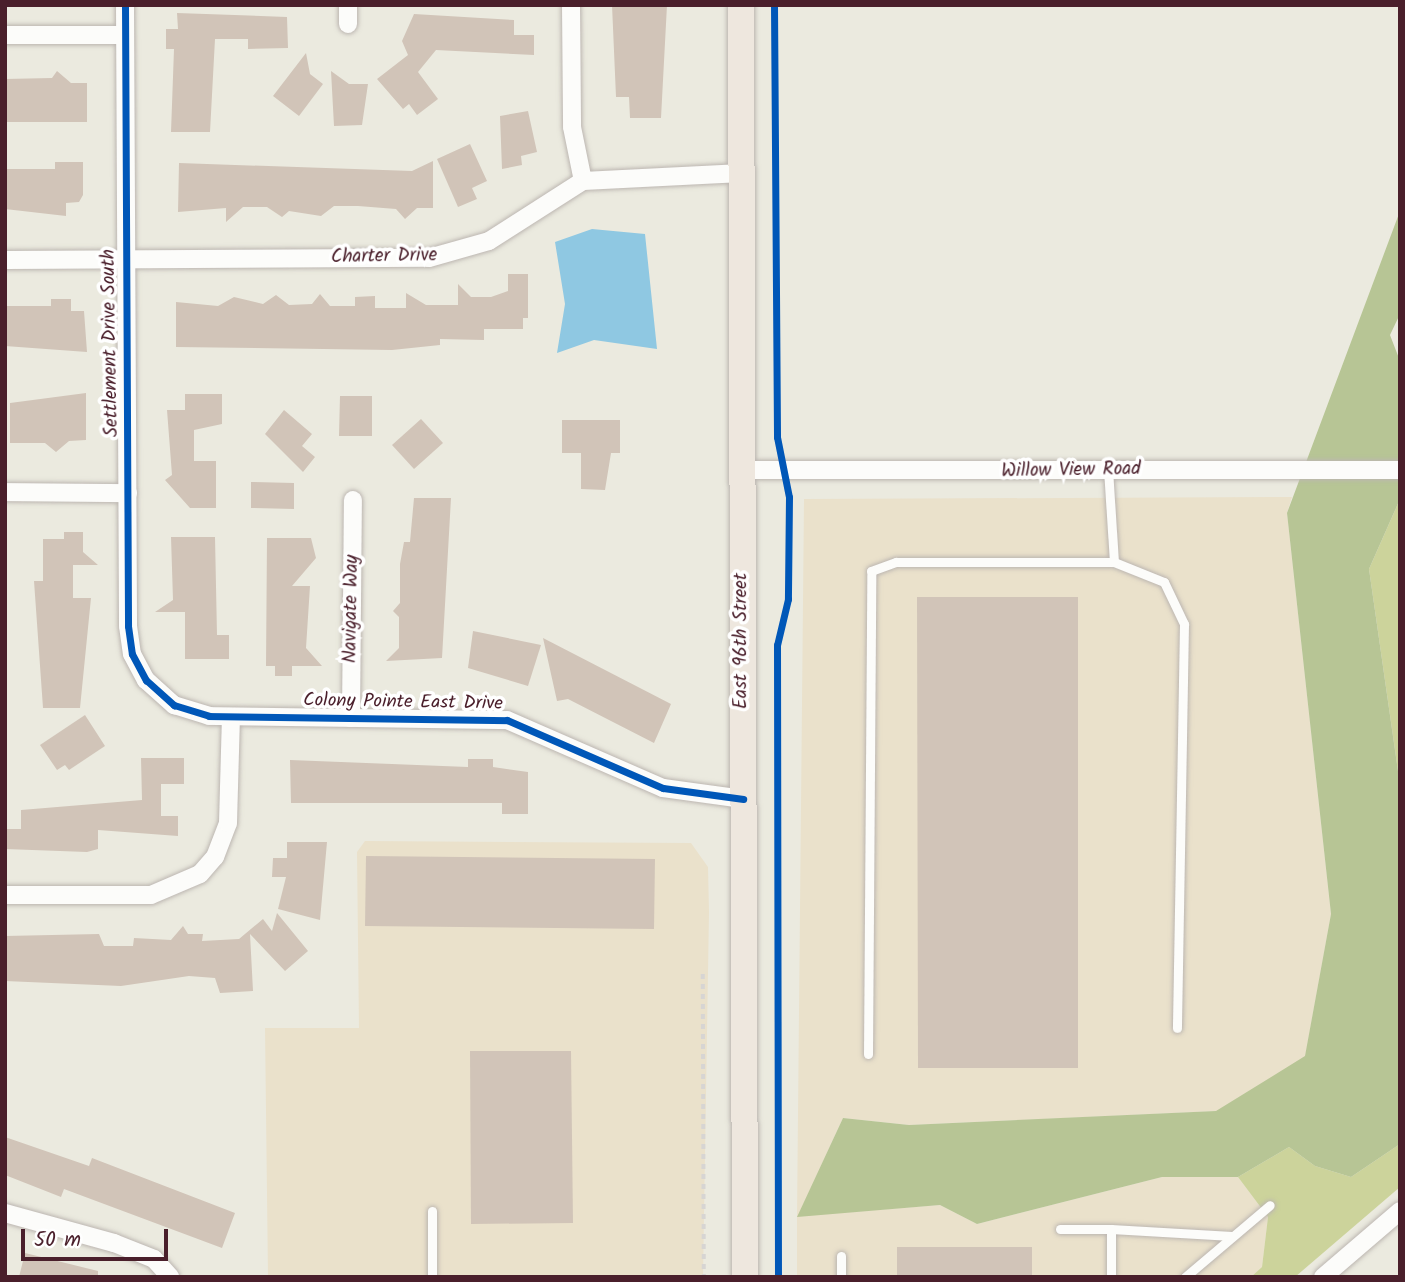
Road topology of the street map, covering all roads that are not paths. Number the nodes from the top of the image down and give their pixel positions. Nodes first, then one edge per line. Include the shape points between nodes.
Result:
1 (125, 5) edge
2 (348, 5) edge
3 (571, 5) edge
4 (741, 5) edge
5 (348, 24) dead end
6 (5, 35) edge
7 (125, 35) junction
8 (742, 173) junction
9 (583, 181) junction
10 (5, 260) edge
11 (126, 260) junction
12 (742, 470) junction
13 (1108, 470) junction
14 (1400, 470) edge
15 (5, 492) edge
16 (128, 493) junction
17 (353, 500) dead end
18 (1114, 562) junction
19 (145, 677) joint
20 (231, 717) junction
21 (351, 718) junction
22 (743, 799) junction
23 (5, 895) edge
24 (1177, 1028) dead end
25 (869, 1054) dead end
26 (1270, 1205) dead end
27 (432, 1211) dead end
28 (1400, 1211) edge
29 (5, 1213) edge
30 (1060, 1229) dead end
31 (1111, 1229) junction
32 (1232, 1236) junction
33 (841, 1256) dead end
34 (170, 1277) edge
35 (432, 1277) edge
36 (745, 1277) edge
37 (841, 1277) edge
38 (1111, 1277) edge
39 (1185, 1277) edge
40 (1323, 1277) edge

1 - 7 street, Settlement Drive South
2 - 5 street
3 - 9 street via 572,127
4 - 8 main road, East 96th Street
6 - 7 street
7 - 11 street, Settlement Drive South
8 - 9 street, Charter Drive
8 - 12 main road, East 96th Street
9 - 11 street, Charter Drive via 489,241 447,256
10 - 11 street, Charter Drive
11 - 16 street, Settlement Drive South
12 - 13 street, Willow View Road
12 - 22 main road, East 96th Street
13 - 14 street, Willow View Road
13 - 18 lane
15 - 16 street
16 - 19 street, Settlement Drive South via 128,626 132,654
17 - 21 street, Navigate Way
18 - 24 lane via 1164,582 1184,624
18 - 25 lane via 896,562 871,571
19 - 20 street, Colony Pointe East Drive via 183,709
20 - 21 street, Colony Pointe East Drive
20 - 23 street via 228,822 215,857 200,874 152,895
21 - 22 street, Colony Pointe East Drive via 507,720 663,788
22 - 36 main road, East 96th Street
26 - 32 lane
27 - 35 lane
28 - 40 street
29 - 34 street via 114,1243 154,1259
30 - 31 lane
31 - 32 lane
31 - 38 lane
32 - 39 lane
33 - 37 lane

